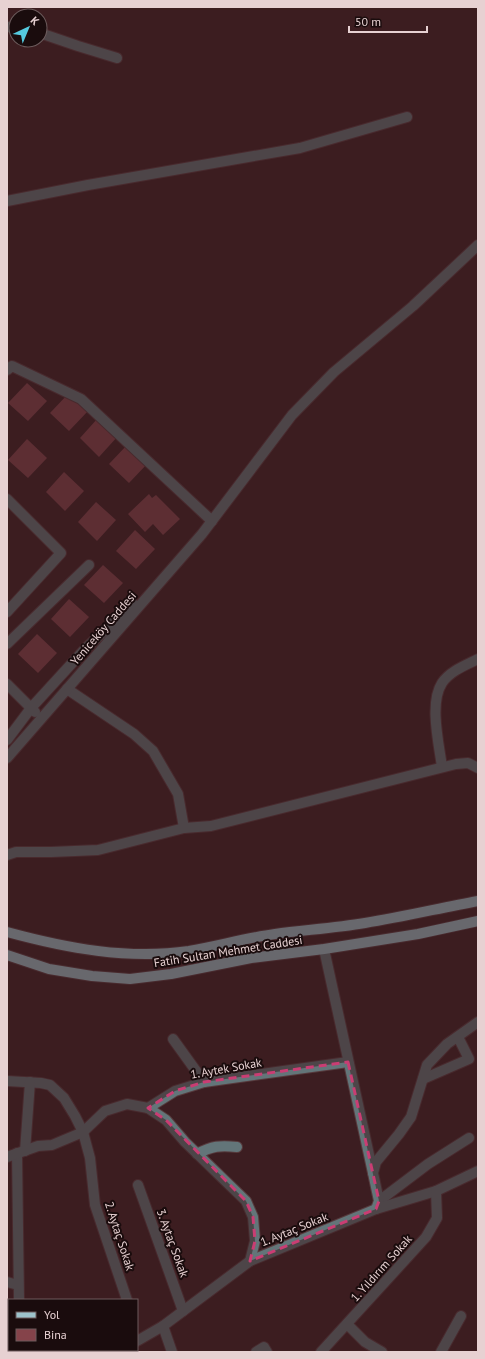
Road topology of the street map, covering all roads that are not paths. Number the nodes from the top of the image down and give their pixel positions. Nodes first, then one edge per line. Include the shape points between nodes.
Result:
1 (48, 35) edge
2 (117, 58) dead end
3 (407, 117) dead end
4 (7, 201) edge
5 (478, 245) edge
6 (9, 365) edge
7 (7, 499) edge
8 (212, 521) junction
9 (89, 564) dead end
10 (148, 596) junction
11 (7, 612) edge
12 (7, 644) edge
13 (478, 659) edge
14 (7, 684) edge
15 (67, 689) junction
16 (31, 708) junction
17 (41, 718) junction
18 (7, 740) edge
19 (7, 758) edge
20 (442, 767) junction
21 (478, 768) edge
22 (184, 828) junction
23 (7, 855) edge
24 (478, 901) edge
25 (478, 922) edge
26 (7, 932) edge
27 (324, 949) junction
28 (7, 955) edge
29 (478, 1022) edge
30 (458, 1037) junction
31 (173, 1038) dead end
32 (348, 1062) junction
33 (423, 1079) junction
34 (7, 1081) edge
35 (30, 1082) junction
36 (204, 1082) junction
37 (148, 1108) junction
38 (83, 1132) junction
39 (469, 1138) dead end
40 (237, 1148) dead end
41 (21, 1152) junction
42 (197, 1154) junction
43 (7, 1157) edge
44 (478, 1171) edge
45 (373, 1173) junction
46 (138, 1185) dead end
47 (436, 1191) junction
48 (378, 1205) junction
49 (250, 1261) junction
50 (7, 1282) edge
51 (18, 1286) junction
52 (19, 1299) edge
53 (127, 1299) edge
54 (183, 1311) junction
55 (461, 1316) dead end
56 (347, 1324) junction
57 (163, 1326) junction
58 (138, 1337) edge
59 (172, 1352) edge
60 (321, 1352) edge
61 (382, 1352) edge
62 (441, 1352) edge

1 - 2 street
3 - 4 street via 300,148
5 - 8 street via 413,306 334,372 292,415
6 - 8 street via 81,399
7 - 11 street via 61,553
8 - 10 street
9 - 12 street
10 - 15 street, Yeniceköy Caddesi
10 - 16 street, Yeniceköy Caddesi via 140,597 85,649
13 - 20 street via 442,682 436,695
14 - 16 street
15 - 17 street, Yeniceköy Caddesi
15 - 22 street via 134,734 153,751 178,794
16 - 17 street
16 - 18 street, Yeniceköy Caddesi
17 - 19 street, Yeniceköy Caddesi
20 - 21 street via 468,763
20 - 22 street via 210,826
22 - 23 street via 98,850 16,852
24 - 26 main road, Fatih Sultan Mehmet Caddesi via 364,924 273,934 188,951 153,954 122,954 82,948
25 - 27 main road, Fatih Sultan Mehmet Caddesi
27 - 28 main road, Fatih Sultan Mehmet Caddesi via 251,958 171,974 130,979 49,969
27 - 32 street
29 - 30 street
30 - 33 street via 433,1057 427,1065
30 - 33 street via 469,1059
31 - 36 street
32 - 36 street, 1. Aytek Sokak
32 - 45 street
33 - 45 street via 411,1117 376,1162
34 - 35 street
35 - 38 street, 2. Aytaç Sokak via 50,1085 58,1090
35 - 41 street
36 - 37 street, 1. Aytek Sokak via 176,1091
37 - 38 street via 127,1104 105,1111
37 - 42 street via 166,1120
38 - 41 street via 52,1145 38,1146
38 - 53 street, 2. Aytaç Sokak via 90,1158 95,1205
39 - 48 street via 428,1164
40 - 42 street via 211,1147
41 - 43 street
41 - 51 street
42 - 49 street via 246,1201 253,1217 255,1241
44 - 47 street, 1. Aytaç Sokak
45 - 48 street
46 - 54 street, 3. Aytaç Sokak
47 - 48 street, 1. Aytaç Sokak
47 - 56 street, 1. Yıldırım Sokak via 437,1218 426,1237
48 - 49 street, 1. Aytaç Sokak
49 - 54 street, 1. Aytaç Sokak
50 - 51 street
51 - 52 street
54 - 57 street, 1. Aytaç Sokak
55 - 62 street
56 - 60 street, 1. Yıldırım Sokak
56 - 61 street via 365,1342
57 - 58 street, 1. Aytaç Sokak
57 - 59 street

